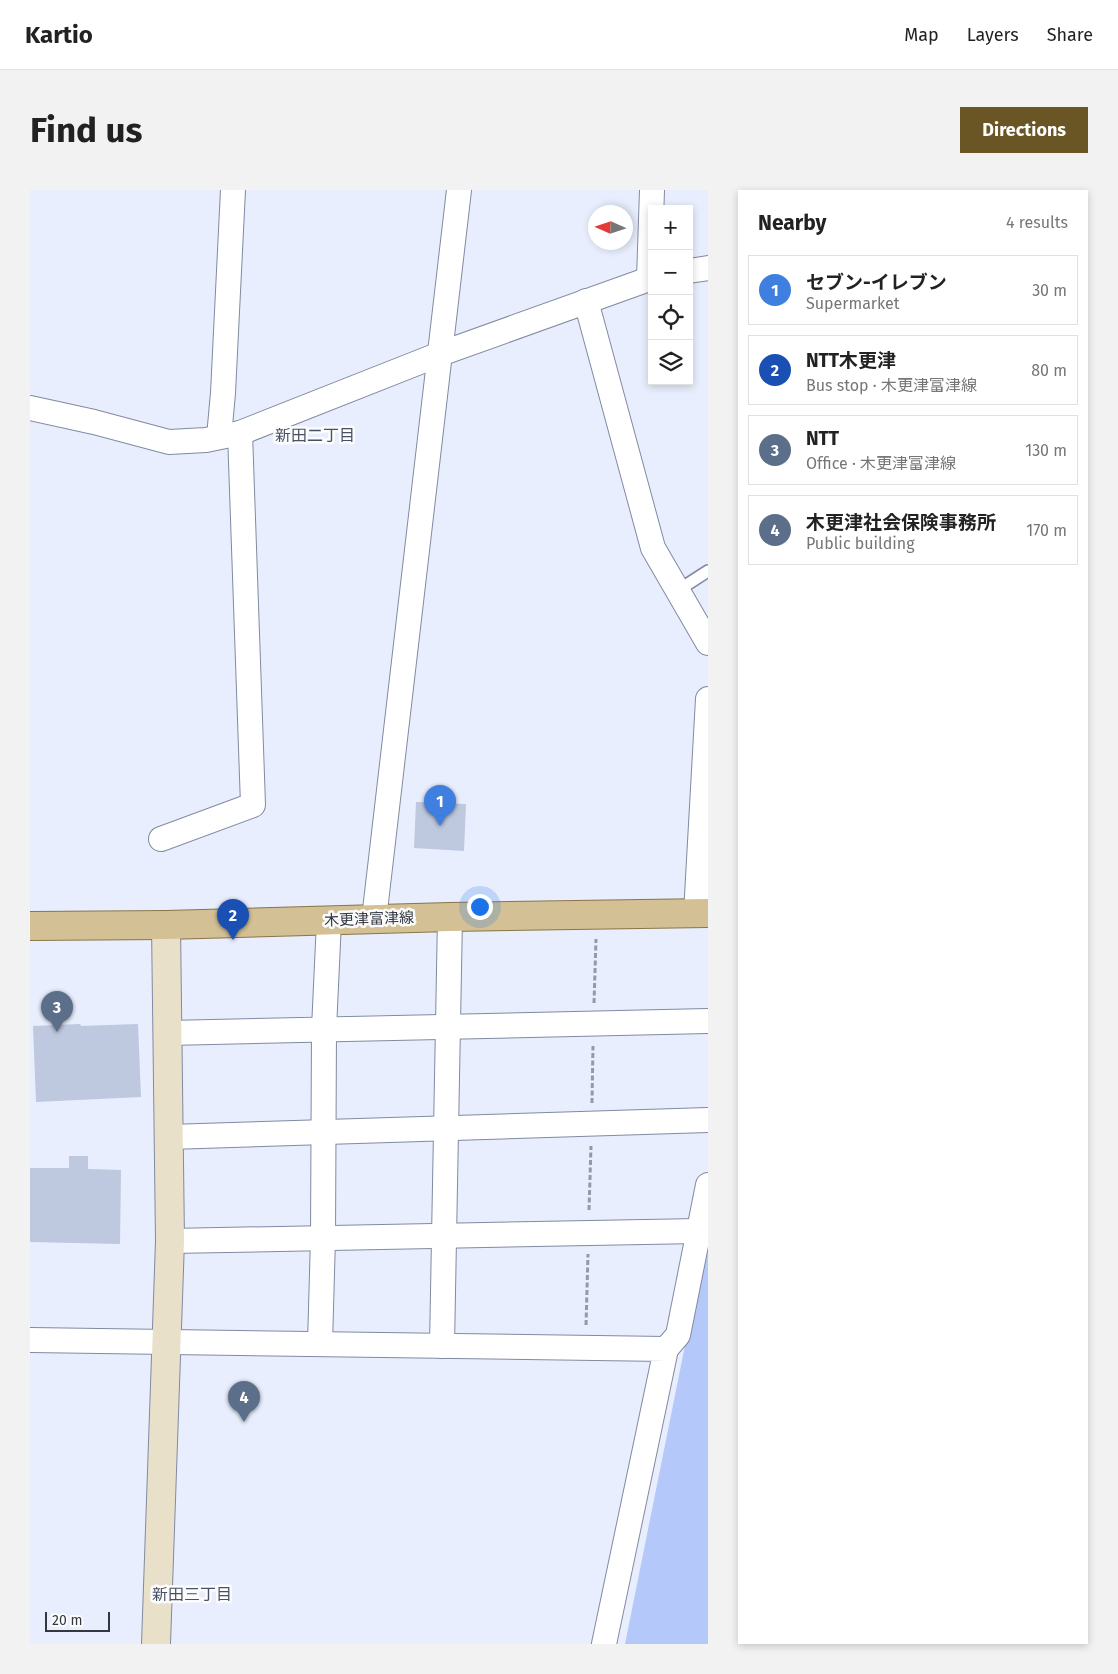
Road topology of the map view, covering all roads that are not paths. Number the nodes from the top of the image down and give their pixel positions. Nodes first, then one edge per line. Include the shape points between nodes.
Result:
1 (233, 190) edge
2 (459, 190) edge
3 (652, 190) edge
4 (651, 250) edge
5 (708, 268) edge
6 (693, 270) edge
7 (648, 279) edge
8 (586, 301) junction
9 (440, 354) junction
10 (30, 408) edge
11 (230, 435) junction
12 (708, 571) edge
13 (677, 590) junction
14 (708, 642) edge
15 (708, 699) edge
16 (161, 839) dead end
17 (702, 914) edge
18 (450, 917) junction
19 (374, 919) junction
20 (330, 920) junction
21 (166, 925) junction
22 (30, 926) edge
23 (708, 1020) edge
24 (448, 1026) junction
25 (324, 1029) junction
26 (168, 1033) junction
27 (708, 1120) edge
28 (446, 1128) junction
29 (322, 1132) junction
30 (169, 1137) junction
31 (708, 1185) edge
32 (699, 1231) junction
33 (444, 1236) junction
34 (323, 1238) junction
35 (170, 1241) junction
36 (30, 1340) edge
37 (167, 1341) junction
38 (320, 1344) junction
39 (442, 1346) junction
40 (666, 1349) junction
41 (156, 1644) edge
42 (604, 1644) edge

1 - 11 street via 223,393
2 - 9 street
3 - 4 street
5 - 6 street
7 - 8 street
8 - 9 street
8 - 13 street via 653,548
9 - 11 street
9 - 19 street
10 - 11 street via 169,442
11 - 16 street via 253,805
12 - 13 lane
13 - 14 street
15 - 17 street
17 - 18 main road, 木更津富津線
18 - 19 main road, 木更津富津線
18 - 24 street
19 - 20 main road, 木更津富津線
20 - 21 main road, 木更津富津線
20 - 25 street
21 - 22 main road, 木更津富津線
21 - 26 street
23 - 24 street
24 - 25 street
24 - 28 street
25 - 26 street
25 - 29 street
26 - 30 street
27 - 28 street
28 - 29 street
28 - 33 street
29 - 30 street
29 - 34 street
30 - 35 street
31 - 32 street
32 - 33 street
32 - 40 street via 678,1335
33 - 34 street
33 - 39 street
34 - 35 street
34 - 38 street
35 - 37 street
36 - 37 street
37 - 38 street
37 - 41 street
38 - 39 street
39 - 40 street
40 - 42 street

